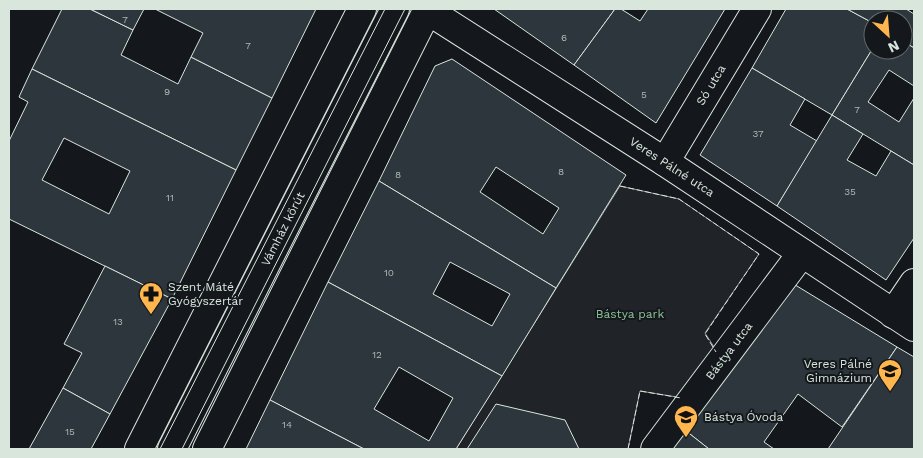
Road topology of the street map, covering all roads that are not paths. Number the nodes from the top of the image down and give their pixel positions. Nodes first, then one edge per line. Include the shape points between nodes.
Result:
1 (362, 9) edge
2 (395, 9) edge
3 (427, 9) edge
4 (757, 9) edge
5 (665, 162) junction
6 (802, 253) junction
7 (914, 283) edge
8 (904, 320) edge
9 (140, 449) edge
10 (172, 449) edge
11 (207, 449) edge
12 (655, 449) edge

1 - 9 street
2 - 10 street, Vámház körút
3 - 5 street, Veres Pálné utca
3 - 11 street
4 - 5 street, Só utca
5 - 6 street, Veres Pálné utca
6 - 8 street, Veres Pálné utca
6 - 12 street, Bástya utca
7 - 8 street

